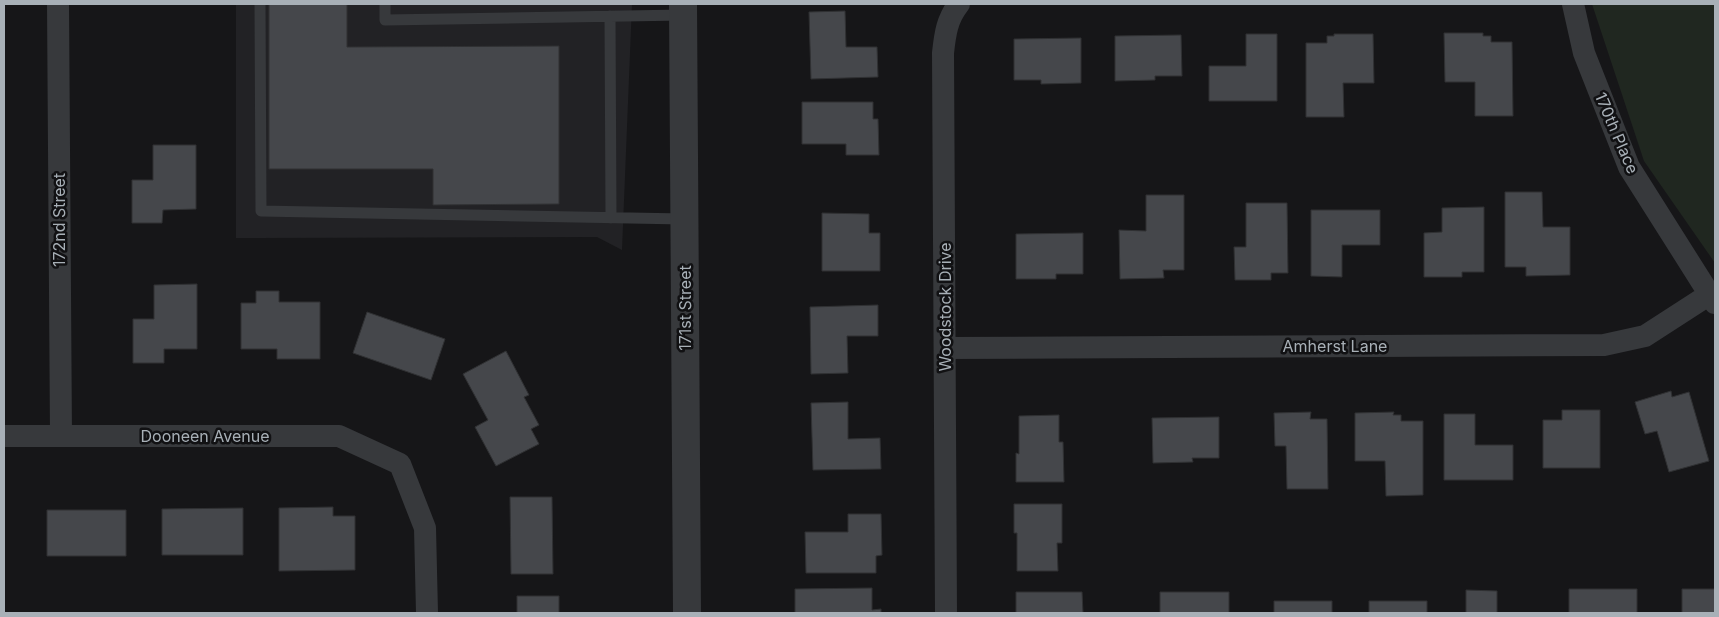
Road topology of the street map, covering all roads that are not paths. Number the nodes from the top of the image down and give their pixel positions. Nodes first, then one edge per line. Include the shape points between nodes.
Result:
1 (58, 4) edge
2 (260, 4) edge
3 (385, 4) edge
4 (959, 4) edge
5 (1573, 4) edge
6 (683, 9) edge
7 (610, 16) junction
8 (611, 218) junction
9 (684, 219) junction
10 (1713, 299) edge
11 (946, 348) junction
12 (4, 436) edge
13 (60, 436) junction
14 (427, 613) edge
15 (687, 613) edge
16 (946, 613) edge

1 - 13 street, 172nd Street
2 - 8 lane via 261,211
3 - 7 lane via 385,20
4 - 11 street, Woodstock Drive via 950,15 943,53
5 - 10 street, 170th Place via 1584,53 1629,167
6 - 7 lane
6 - 9 street, 171st Street
7 - 8 lane
8 - 9 lane
9 - 15 street, 171st Street
10 - 11 street, Amherst Lane via 1645,336 1604,345
11 - 16 street, Woodstock Drive
12 - 13 street, Dooneen Avenue
13 - 14 street, Dooneen Avenue via 339,436 400,464 425,528

